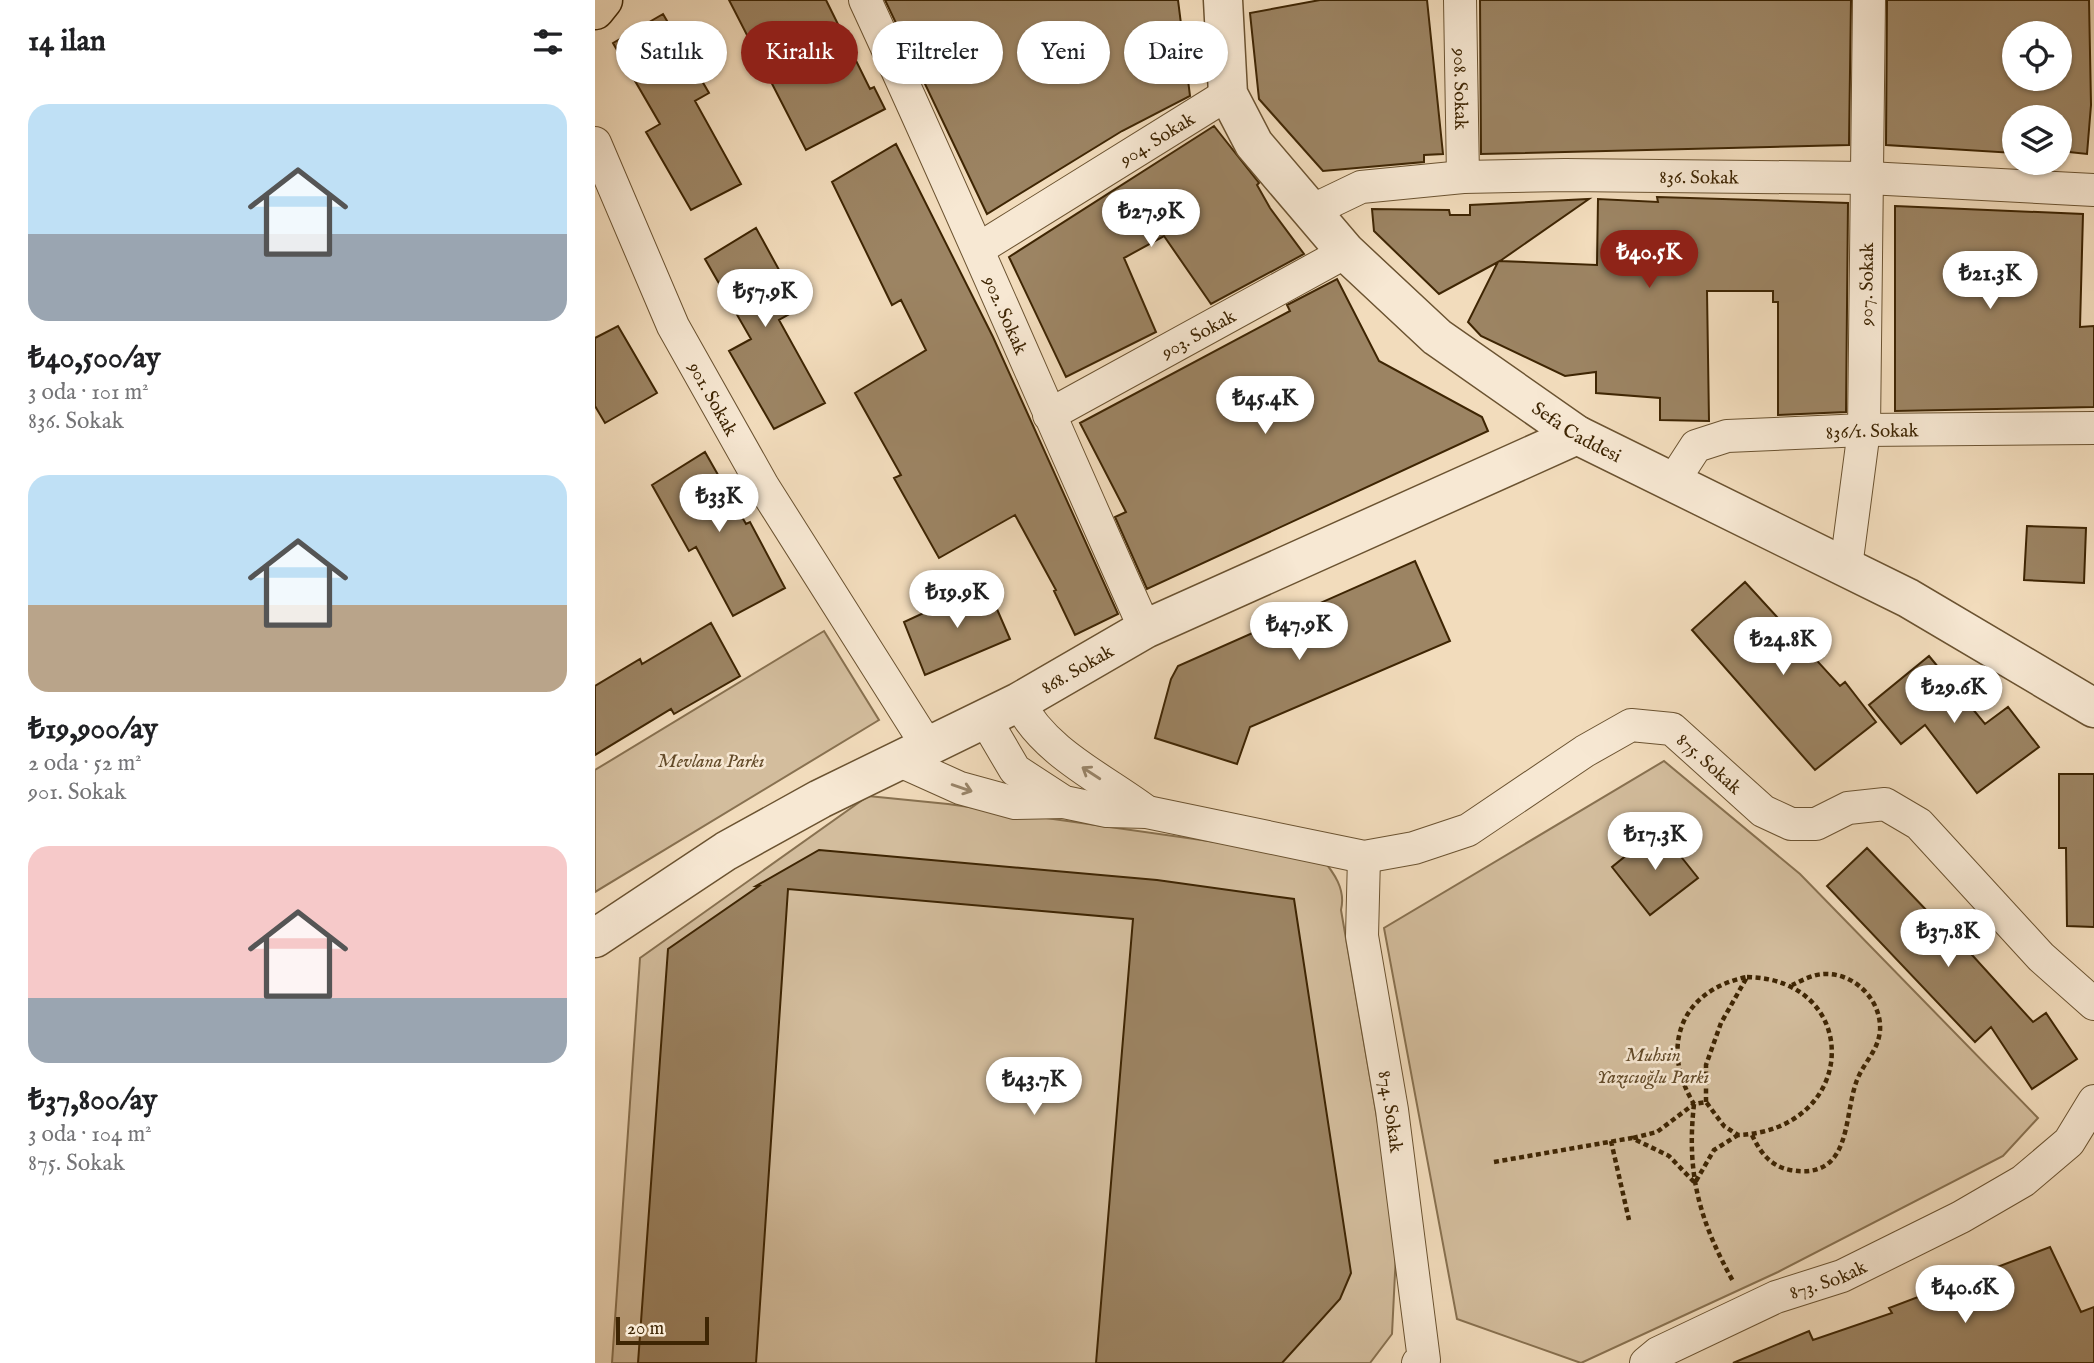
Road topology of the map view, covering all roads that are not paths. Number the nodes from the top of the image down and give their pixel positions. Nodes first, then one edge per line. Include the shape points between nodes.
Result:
1 (603, 0) edge
2 (865, 0) edge
3 (1223, 0) edge
4 (1460, 0) edge
5 (1868, 0) edge
6 (595, 10) edge
7 (1228, 94) junction
8 (595, 143) edge
9 (1463, 177) junction
10 (1868, 178) junction
11 (2094, 190) edge
12 (1311, 211) junction
13 (980, 248) junction
14 (1346, 252) junction
15 (1049, 415) junction
16 (2094, 428) edge
17 (1864, 430) junction
18 (1577, 435) junction
19 (1672, 483) junction
20 (1846, 567) junction
21 (1145, 629) junction
22 (1019, 702) junction
23 (2094, 708) edge
24 (985, 719) junction
25 (914, 754) junction
26 (1064, 802) junction
27 (1147, 812) junction
28 (1364, 857) junction
29 (595, 938) edge
30 (2094, 1004) edge
31 (2094, 1101) edge
32 (1429, 1362) edge
33 (1646, 1363) edge

1 - 6 main road
2 - 13 street, 902. Sokak
3 - 7 street, Sefa Caddesi
4 - 9 street, 908. Sokak
5 - 10 street, 907. Sokak
7 - 12 street, Sefa Caddesi via 1254,144
7 - 13 street, 904. Sokak
8 - 25 street, 901. Sokak via 673,326
9 - 10 street, 836. Sokak
9 - 12 street, 836. Sokak via 1361,187
10 - 11 street, 836. Sokak
10 - 17 street, 907. Sokak
12 - 14 street, Sefa Caddesi
13 - 15 street, 902. Sokak
14 - 15 street, 903. Sokak
14 - 18 street, Sefa Caddesi via 1437,337
15 - 21 street, 902. Sokak
16 - 17 street, 836/1. Sokak
17 - 19 street, 836/1. Sokak via 1765,432 1710,439 1696,446
17 - 20 street, 907. Sokak
18 - 19 street, Sefa Caddesi
18 - 21 street, 868. Sokak
19 - 20 street, Sefa Caddesi
20 - 23 street, Sefa Caddesi via 1908,598
21 - 22 street, 868. Sokak
22 - 24 street, 868. Sokak
27 -> 22 street via 1050,740 1027,718
24 - 25 street, 868. Sokak
24 - 26 street via 1015,770
25 -> 26 street via 960,788 1015,803
25 - 29 street, 868. Sokak via 726,851
26 - 27 street via 1107,811
27 - 28 street, 875. Sokak
28 - 30 street, 875. Sokak via 1415,848 1468,830 1630,725 1672,729 1763,811 1791,824 1816,824 1848,808 1885,804 1919,824 2041,957
28 - 32 street, 874. Sokak via 1362,936
31 - 33 street, 873. Sokak via 2069,1142 2023,1181 1842,1276 1776,1297

